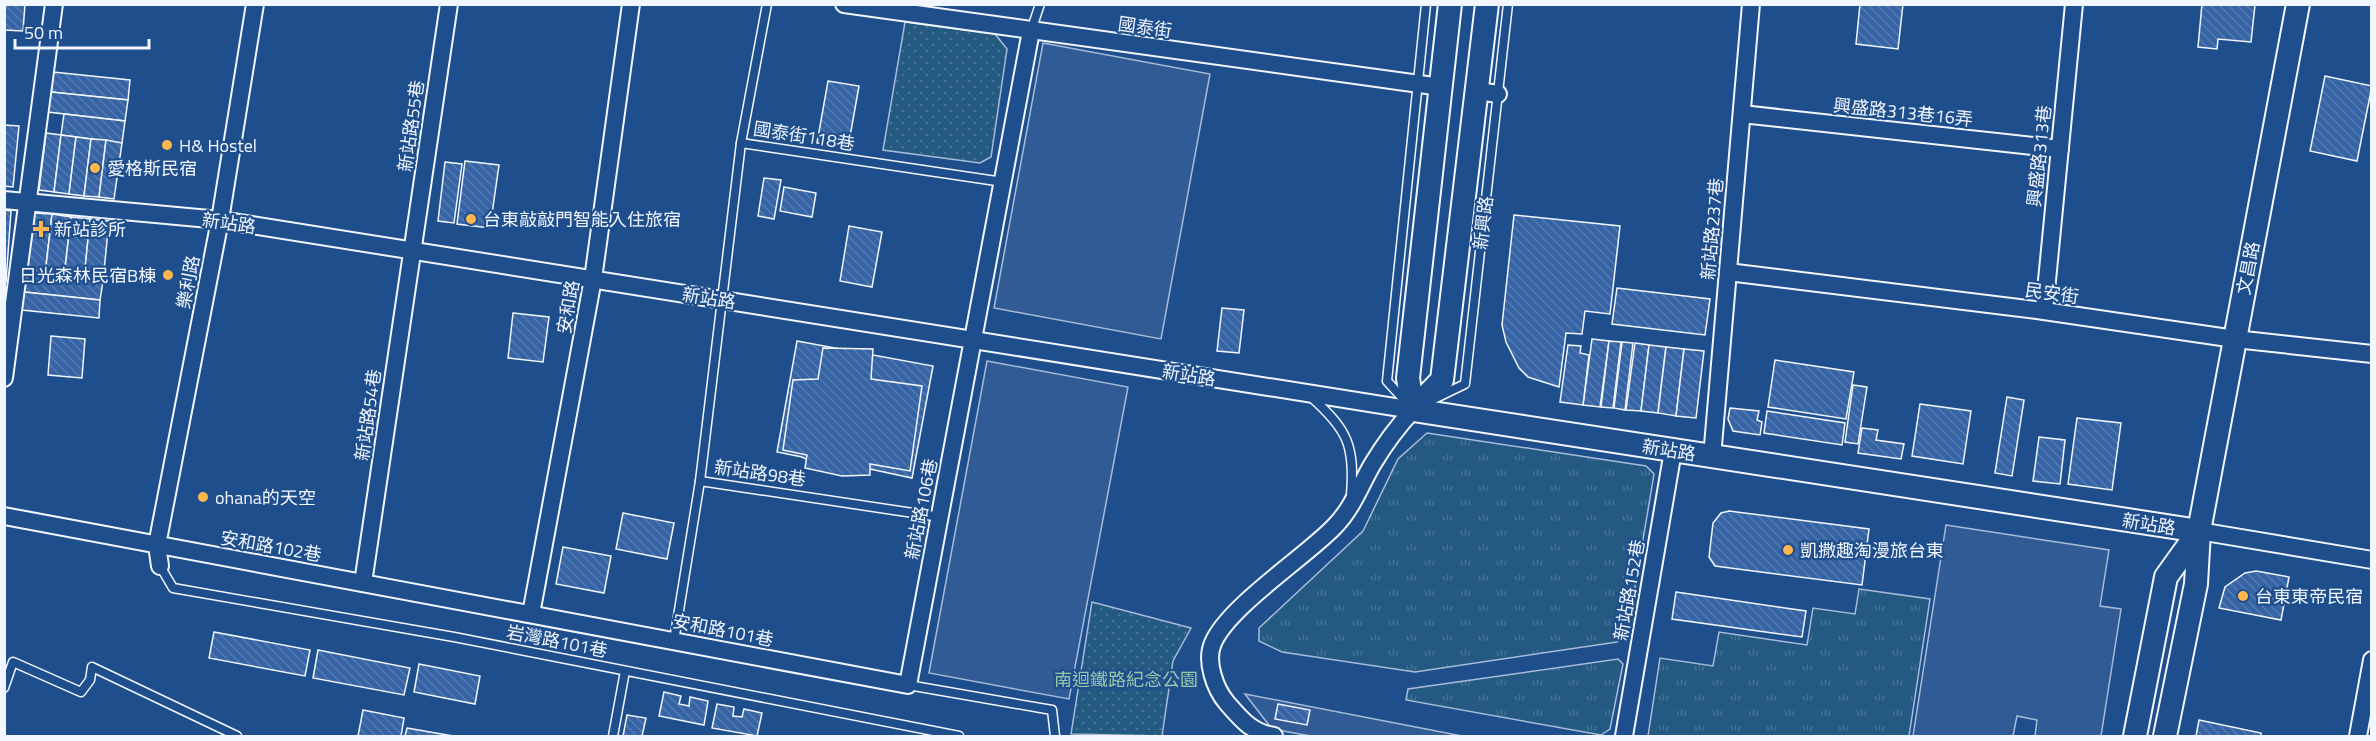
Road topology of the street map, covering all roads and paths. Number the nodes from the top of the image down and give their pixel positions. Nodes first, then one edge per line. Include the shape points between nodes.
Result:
1 (54, 4) edge
2 (255, 4) edge
3 (448, 4) edge
4 (631, 4) edge
5 (767, 4) edge
6 (844, 4) edge
7 (1040, 4) edge
8 (1426, 4) edge
9 (1449, 4) edge
10 (1487, 4) edge
11 (1508, 4) edge
12 (1751, 4) edge
13 (2074, 4) edge
14 (2298, 4) edge
15 (1031, 32) junction
16 (1430, 86) junction
17 (1488, 93) junction
18 (1742, 114) junction
19 (741, 143) junction
20 (2060, 149) junction
21 (1003, 183) junction
22 (4, 200) edge
23 (27, 202) junction
24 (220, 220) junction
25 (412, 252) junction
26 (1728, 272) junction
27 (593, 279) junction
28 (722, 300) junction
29 (2044, 311) junction
30 (2235, 339) junction
31 (973, 341) junction
32 (2372, 354) edge
33 (4, 378) edge
34 (1309, 394) junction
35 (1413, 410) junction
36 (1673, 451) junction
37 (1712, 457) junction
38 (700, 481) junction
39 (1350, 507) junction
40 (4, 516) edge
41 (940, 517) junction
42 (2199, 531) junction
43 (157, 545) junction
44 (2372, 560) edge
45 (160, 566) joint
46 (363, 583) junction
47 (531, 614) junction
48 (674, 641) junction
49 (2372, 660) edge
50 (625, 671) junction
51 (908, 685) junction
52 (4, 688) edge
53 (237, 736) edge
54 (613, 736) edge
55 (959, 736) edge
56 (1055, 736) edge
57 (1274, 736) edge
58 (1624, 736) edge
59 (2135, 736) edge
60 (2164, 736) edge
61 (2358, 736) edge

1 - 23 street
2 - 24 street, 樂利路
3 - 25 street, 新站路55巷
4 - 27 street, 安和路
5 - 19 lane, 國泰街118巷
6 - 15 street, 國泰街
7 - 15 lane
8 - 16 lane
9 - 16 street
10 - 17 street, 新興路
11 - 17 lane, 新興路
12 - 18 street, 新站路237巷
13 - 20 street, 興盛路313巷
14 - 30 street, 文昌路
15 - 16 street, 國泰街
15 - 21 street, 新站路106巷
16 - 35 street via 1408,378
17 - 35 street, 新興路 via 1443,380
18 - 20 street, 興盛路313巷16弄
18 - 26 street, 新站路237巷
19 - 21 lane, 國泰街118巷
19 - 28 lane
20 - 29 street, 興盛路313巷
21 - 31 street, 新站路106巷
22 - 23 street, 新站路
23 - 24 street, 新站路
23 - 33 street
24 - 25 street, 新站路
24 - 43 street, 樂利路
25 - 27 street, 新站路
25 - 46 street, 新站路54巷
26 - 29 street, 民安街
26 - 37 street, 新站路237巷
27 - 28 street, 新站路
27 - 47 street, 安和路
28 - 31 street, 新站路
28 - 38 lane
29 - 30 street, 民安街
30 - 32 street, 民安街
30 - 42 street, 文昌路
31 - 34 street, 新站路
31 - 41 street, 新站路106巷
34 - 35 street, 新站路
34 - 39 lane via 1349,441 1353,466
35 - 36 street, 新站路
35 - 39 street, 新興路 via 1391,435
36 - 37 street, 新站路
36 - 58 street, 新站路152巷
37 - 42 street, 新站路
38 - 41 lane, 新站路98巷
38 - 48 lane, 新站路98巷
39 - 57 street, 新興路 via 1334,527 1233,616 1212,645 1210,663 1222,697 1259,734
40 - 43 street, 安和路102巷
41 - 51 street, 新站路106巷
42 - 44 street, 新站路
42 - 59 street, 文昌路 via 2166,577
42 - 60 street, 文昌路 via 2196,584
43 - 45 street, 樂利路
43 - 46 street, 安和路102巷
45 - 50 lane, 岩灣路101巷 via 172,588
46 - 47 street, 安和路102巷
47 - 48 street, 安和路101巷
48 - 51 street, 安和路101巷
49 - 61 street
50 - 54 lane
50 - 55 lane, 岩灣路101巷
51 - 56 lane via 1052,710
52 - 53 lane via 13,662 81,692 90,680 92,667

